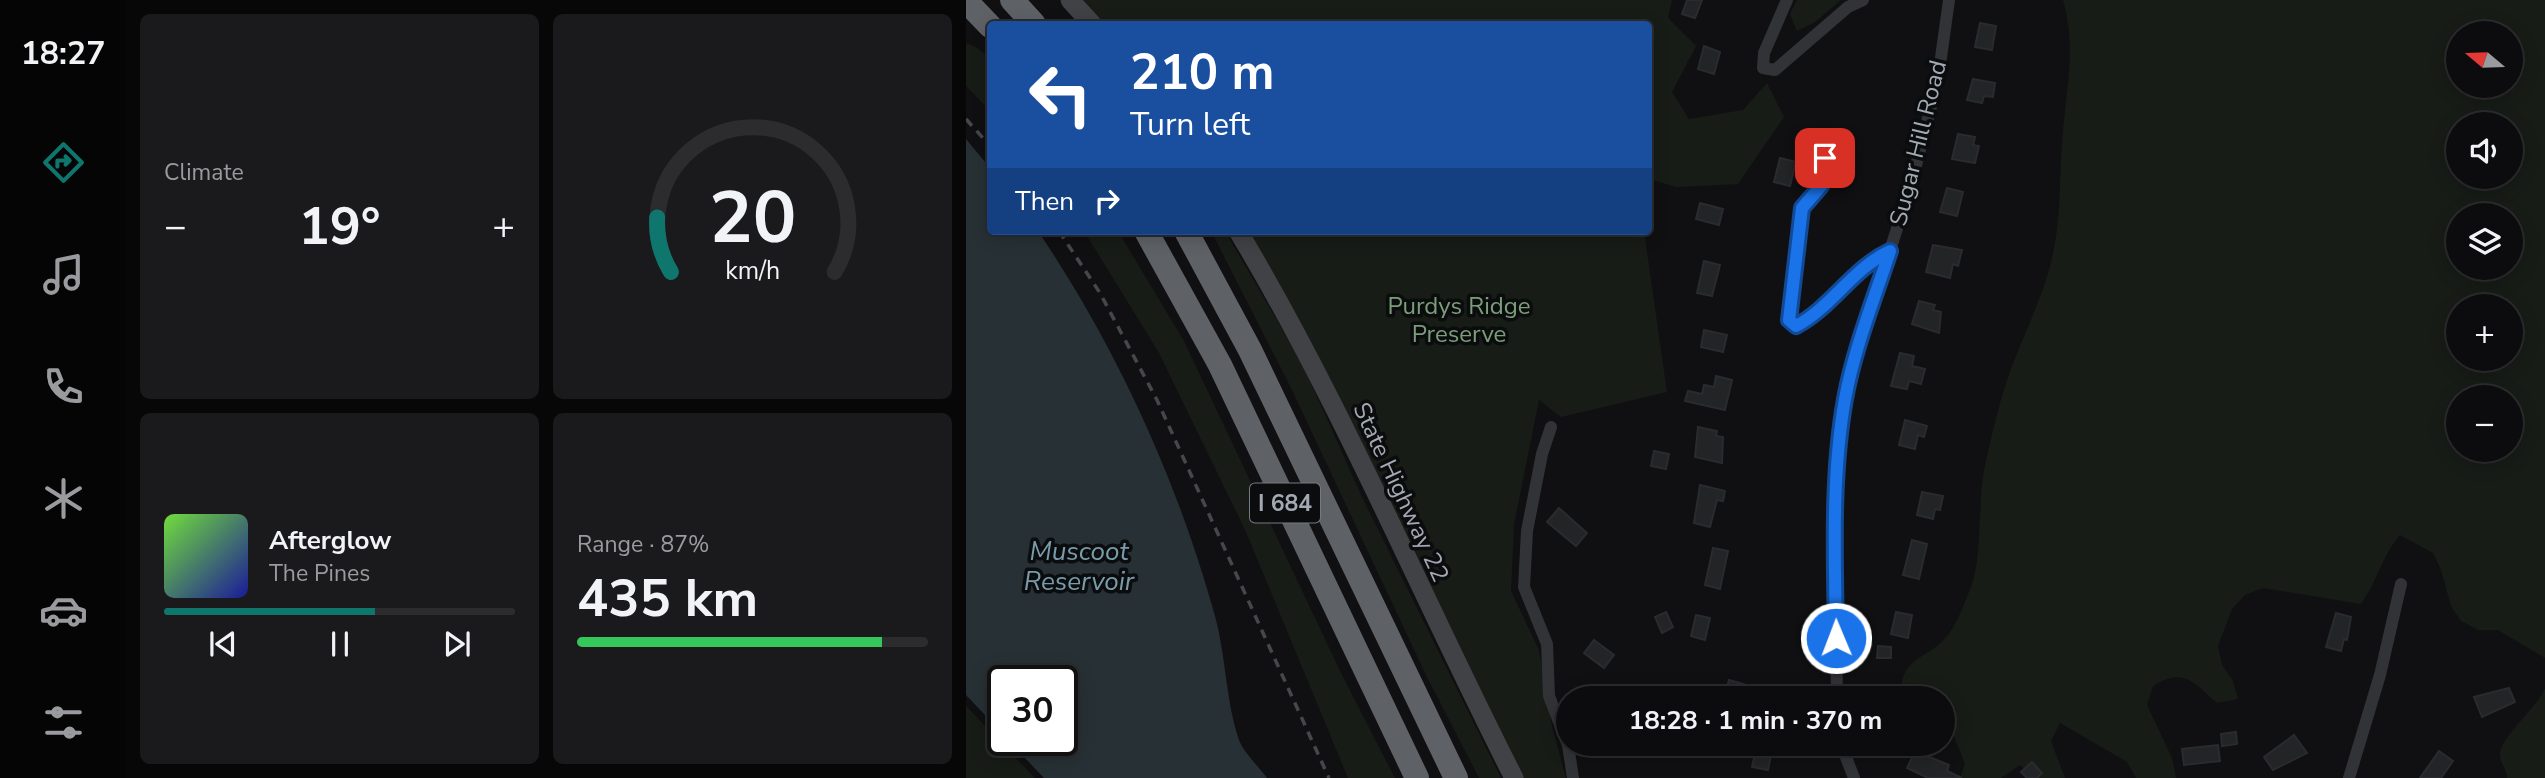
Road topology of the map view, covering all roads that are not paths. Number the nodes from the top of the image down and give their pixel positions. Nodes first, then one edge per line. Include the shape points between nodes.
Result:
1 (1012, 0) edge
2 (1070, 0) edge
3 (1787, 0) edge
4 (1863, 0) edge
5 (1949, 0) edge
6 (966, 1) edge
7 (1031, 21) edge
8 (1089, 21) edge
9 (987, 23) edge
10 (1825, 158) dead end
11 (1148, 235) edge
12 (1188, 235) edge
13 (1240, 235) edge
14 (1890, 251) junction
15 (1551, 427) dead end
16 (2402, 584) dead end
17 (1837, 686) edge
18 (1846, 756) edge
19 (1417, 778) edge
20 (1456, 778) edge
21 (1514, 778) edge
22 (1573, 778) edge
23 (1854, 778) edge
24 (2349, 778) edge

1 - 7 highway
2 - 8 main road
3 - 4 street via 1764,53 1763,68 1774,70 1848,7
5 - 14 street, Sugar Hill Road via 1938,79 1912,186
6 - 9 highway
10 - 14 lane via 1821,186 1802,208 1789,320 1796,326 1810,319 1872,259
11 - 19 highway, I 684 via 1220,365
12 - 20 highway, I 684 via 1250,350
13 - 21 main road, State Highway 22 via 1318,374
14 - 17 street, Sugar Hill Road via 1843,410 1835,538
15 - 22 street via 1527,531 1524,587 1547,644 1549,696 1568,745
16 - 24 street
18 - 23 street

